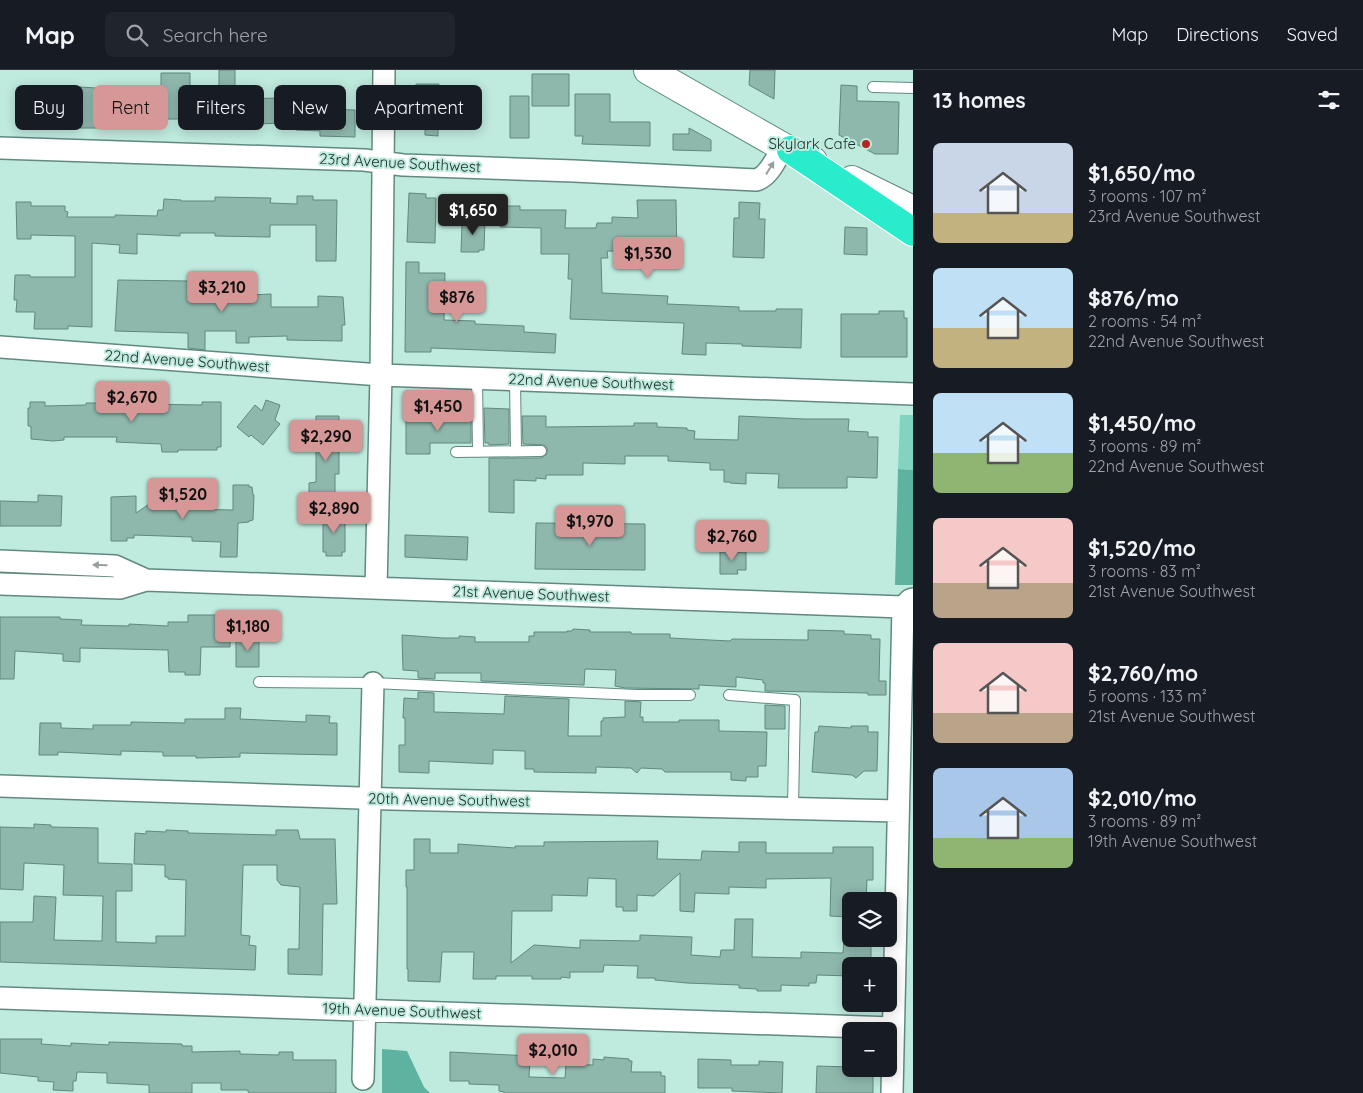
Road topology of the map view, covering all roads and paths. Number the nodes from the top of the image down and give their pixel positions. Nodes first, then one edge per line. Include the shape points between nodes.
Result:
1 (384, 70) edge
2 (648, 70) edge
3 (873, 87) dead end
4 (913, 88) edge
5 (0, 148) edge
6 (787, 148) junction
7 (383, 163) junction
8 (913, 210) edge
9 (913, 232) edge
10 (0, 347) edge
11 (381, 375) junction
12 (477, 378) junction
13 (515, 380) junction
14 (913, 394) edge
15 (516, 451) junction
16 (541, 451) dead end
17 (456, 452) dead end
18 (478, 452) junction
19 (0, 562) edge
20 (146, 580) junction
21 (0, 584) edge
22 (376, 588) junction
23 (908, 603) edge
24 (259, 682) dead end
25 (373, 684) junction
26 (690, 695) dead end
27 (729, 695) dead end
28 (906, 785) edge
29 (0, 786) edge
30 (370, 798) junction
31 (793, 808) junction
32 (898, 811) junction
33 (904, 978) edge
34 (0, 998) edge
35 (364, 1010) junction
36 (894, 1022) edge
37 (842, 1026) edge
38 (892, 1077) edge
39 (363, 1079) dead end
40 (892, 1093) edge

1 - 7 street
2 - 6 main road
3 - 4 lane
5 - 7 street, 23rd Avenue Southwest
7 -> 6 street, 23rd Avenue Southwest via 750,180 764,177
6 - 8 main road
6 - 9 highway
7 - 11 street
10 - 11 street, 22nd Avenue Southwest
11 - 12 street, 22nd Avenue Southwest
11 - 22 street
12 - 13 street, 22nd Avenue Southwest
12 - 18 lane
13 - 14 street, 22nd Avenue Southwest
13 - 15 lane
15 - 16 lane
15 - 18 lane
17 - 18 lane
20 -> 19 street, 21st Avenue Southwest via 116,566
20 - 21 street, 21st Avenue Southwest via 120,588
20 - 22 street, 21st Avenue Southwest
22 - 23 street, 21st Avenue Southwest
23 - 28 street
24 - 25 lane
25 - 26 lane
25 - 30 street
27 - 31 lane via 795,700
28 - 32 street
29 - 30 street, 20th Avenue Southwest
30 - 31 street, 20th Avenue Southwest
30 - 35 street
31 - 32 street, 20th Avenue Southwest
32 - 33 street
33 - 36 street
34 - 35 street, 19th Avenue Southwest
35 - 37 street, 19th Avenue Southwest
35 - 39 street
38 - 40 street

